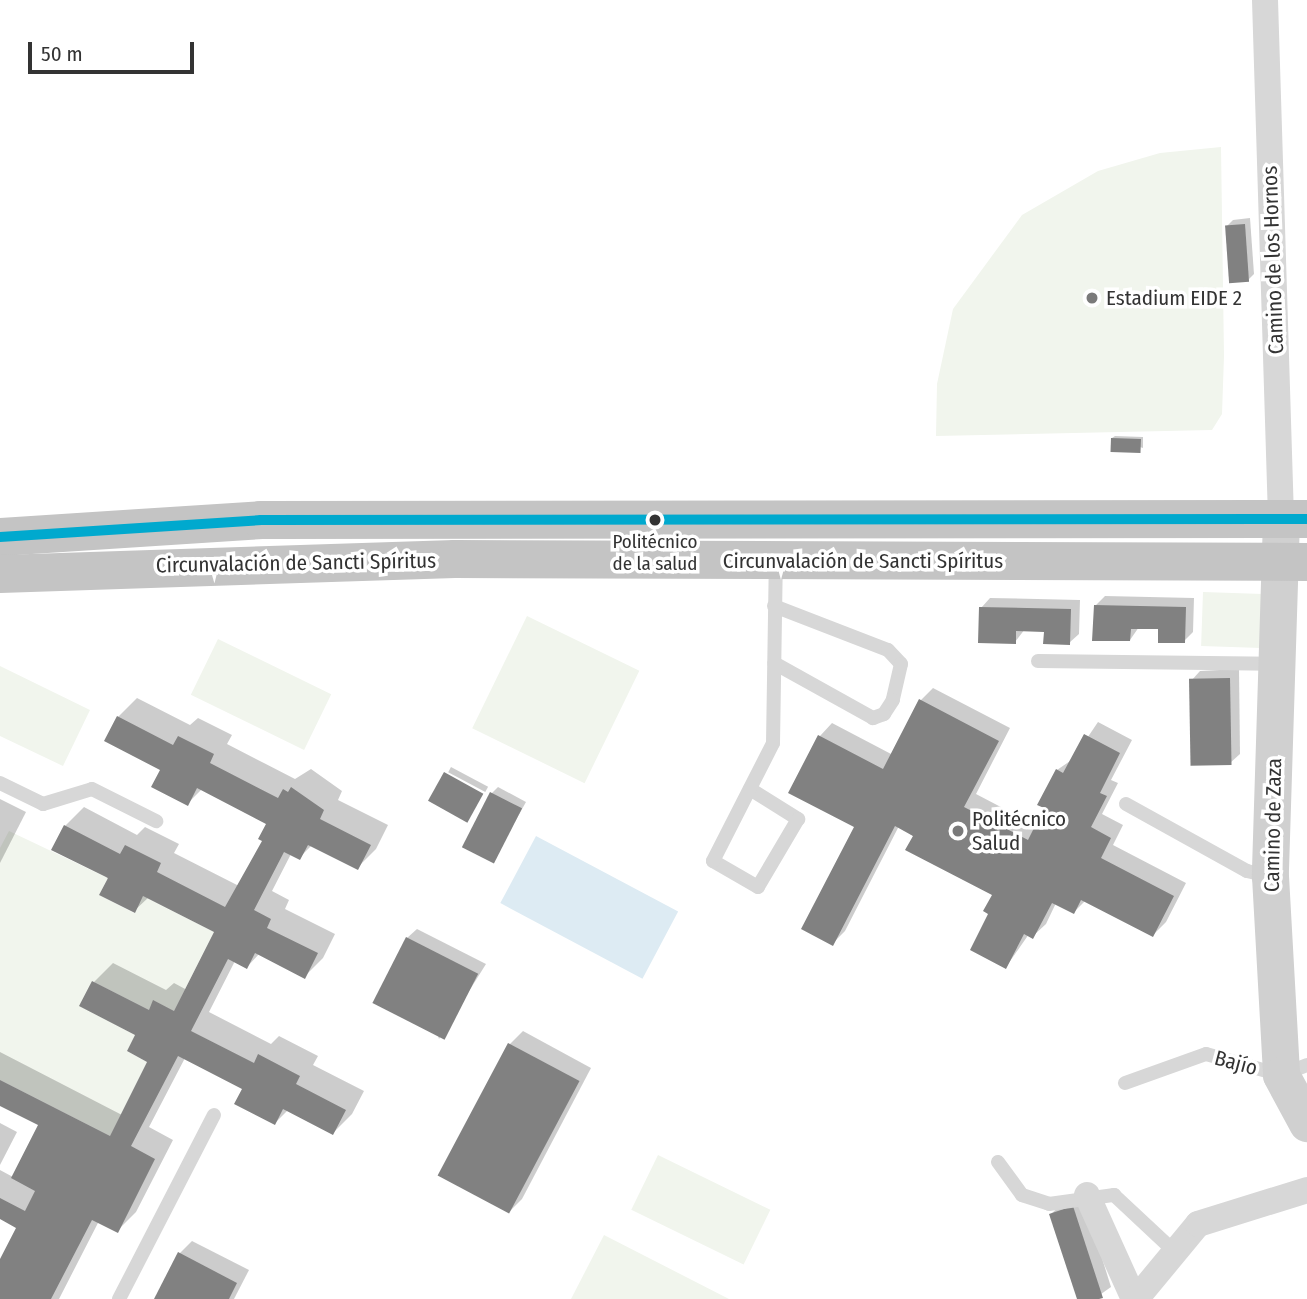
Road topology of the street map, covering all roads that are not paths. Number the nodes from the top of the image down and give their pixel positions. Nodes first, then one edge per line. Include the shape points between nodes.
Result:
1 (1265, 0) edge
2 (1294, 519) edge
3 (775, 520) junction
4 (0, 537) edge
5 (776, 561) junction
6 (1293, 561) edge
7 (0, 574) edge
8 (774, 606) junction
9 (1038, 661) dead end
10 (774, 663) junction
11 (1277, 664) junction
12 (0, 783) edge
13 (750, 789) junction
14 (1126, 804) dead end
15 (156, 821) dead end
16 (1270, 876) junction
17 (1294, 1070) edge
18 (1125, 1083) dead end
19 (214, 1115) dead end
20 (1307, 1123) edge
21 (998, 1162) dead end
22 (1307, 1190) edge
23 (1087, 1195) junction
24 (1175, 1252) junction
25 (119, 1299) edge
26 (1135, 1299) edge

1 - 2 street, Camino de los Hornos
2 - 3 highway, Circunvalación de Sancti Spíritus
2 - 6 street, Camino de Zaza
3 - 4 highway, Circunvalación de Sancti Spíritus via 261,520
3 - 5 highway
5 - 6 highway, Circunvalación de Sancti Spíritus
5 - 7 highway, Circunvalación de Sancti Spíritus via 258,562
5 - 8 lane
6 - 11 street, Camino de Zaza
8 - 10 lane
8 - 10 lane via 888,650 901,664 893,701 873,718
9 - 11 lane
10 - 13 lane via 773,743
11 - 16 street, Camino de Zaza
12 - 15 lane via 43,804 92,789
13 - 13 lane via 713,861 758,887 798,819
14 - 16 lane via 1247,871
16 - 17 street, Camino de Zaza
17 - 18 lane, Bajío via 1206,1054
17 - 20 street, Camino de Zaza
19 - 25 lane
21 - 23 lane via 1022,1195 1049,1204
22 - 24 street via 1198,1224
23 - 24 lane via 1114,1195
23 - 26 street
24 - 26 street

